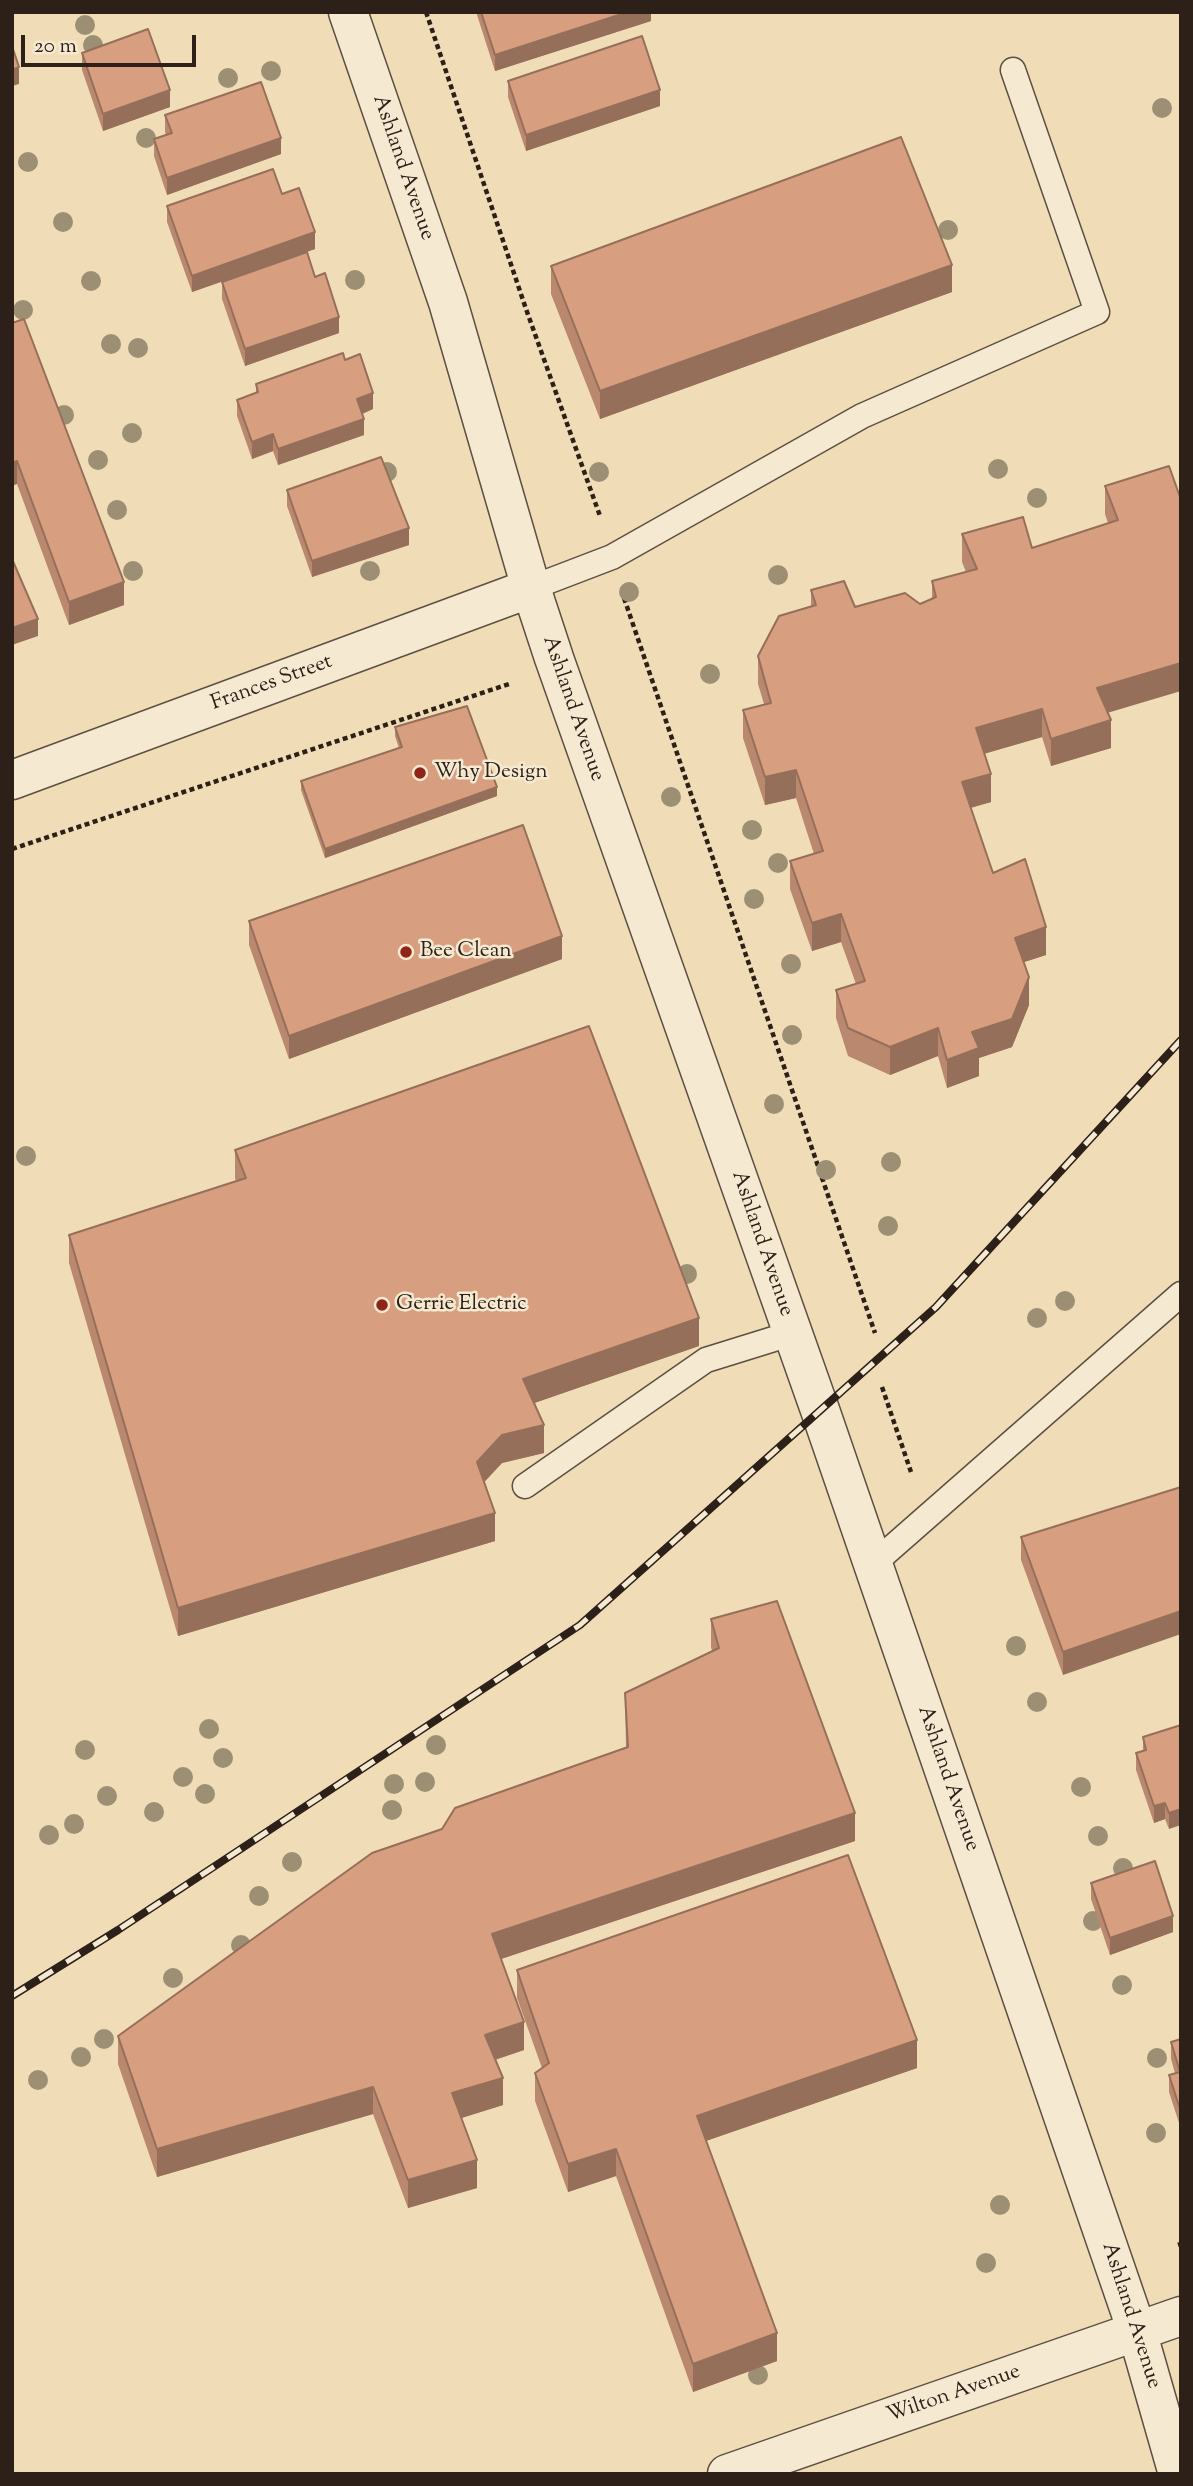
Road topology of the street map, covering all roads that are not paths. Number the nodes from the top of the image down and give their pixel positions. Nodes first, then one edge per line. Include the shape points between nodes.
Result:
1 (348, 12) edge
2 (1013, 70) dead end
3 (531, 588) junction
4 (12, 780) edge
5 (1181, 1294) edge
6 (793, 1333) junction
7 (525, 1486) dead end
8 (872, 1565) junction
9 (1181, 2316) edge
10 (1138, 2331) junction
11 (727, 2474) edge
12 (1178, 2474) edge

1 - 3 street, Ashland Avenue via 448,302
2 - 3 lane via 1097,312 862,416 612,557
3 - 4 street, Frances Street
3 - 6 street, Ashland Avenue
5 - 8 lane
6 - 7 lane via 706,1360
6 - 8 street, Ashland Avenue
8 - 10 street, Ashland Avenue
9 - 10 street, Wilton Avenue
10 - 11 street, Wilton Avenue
10 - 12 street, Ashland Avenue

